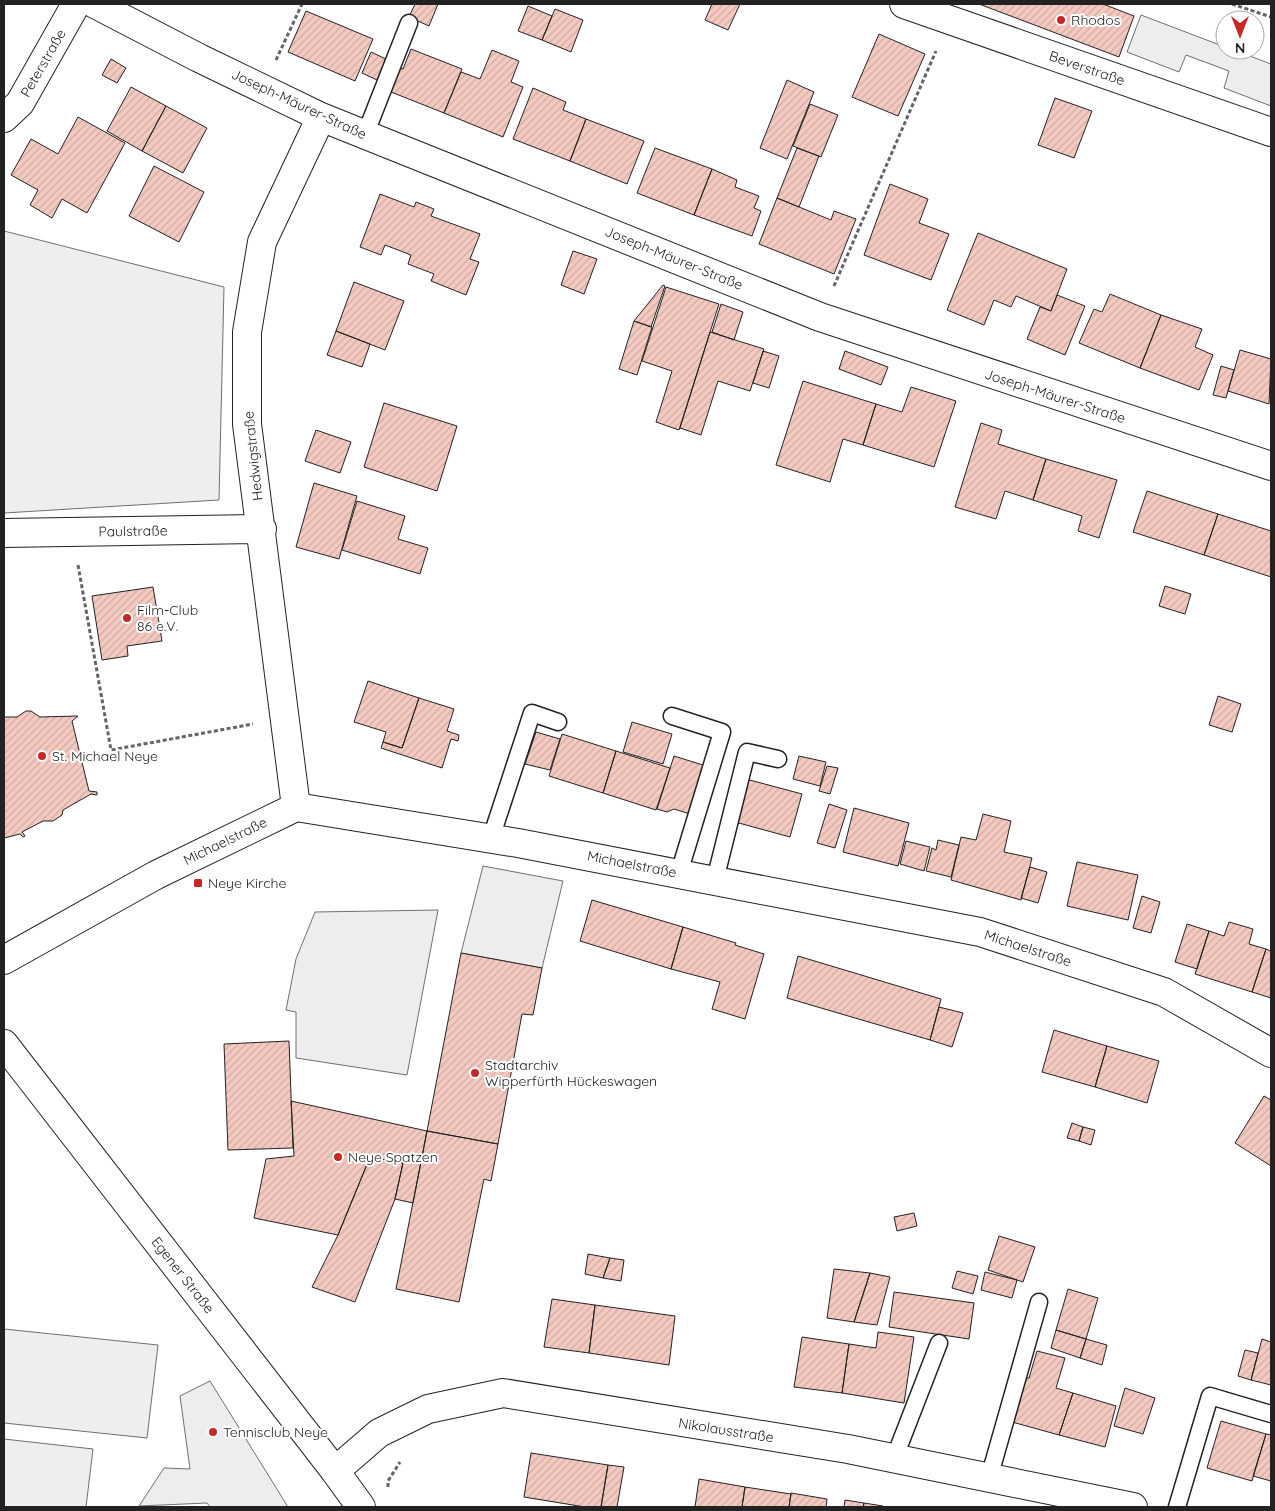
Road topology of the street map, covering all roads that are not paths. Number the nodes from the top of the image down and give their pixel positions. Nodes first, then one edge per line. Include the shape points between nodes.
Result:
1 (76, 4) edge
2 (95, 4) edge
3 (904, 4) edge
4 (409, 23) dead end
5 (321, 117) junction
6 (4, 118) edge
7 (1271, 132) edge
8 (365, 135) junction
9 (1271, 466) edge
10 (262, 529) junction
11 (4, 533) edge
12 (672, 716) dead end
13 (558, 722) dead end
14 (778, 759) dead end
15 (296, 807) junction
16 (491, 838) junction
17 (679, 873) junction
18 (715, 880) junction
19 (4, 960) edge
20 (4, 1044) edge
21 (1271, 1053) edge
22 (1039, 1302) dead end
23 (939, 1343) dead end
24 (1271, 1414) edge
25 (894, 1459) junction
26 (335, 1471) junction
27 (989, 1478) junction
28 (360, 1507) edge
29 (1134, 1507) edge
30 (1177, 1507) edge

1 - 6 street, Peterstraße via 20,103
2 - 5 street, Joseph-Mäurer-Straße
3 - 7 street, Beverstraße
4 - 8 lane
5 - 8 street, Joseph-Mäurer-Straße
5 - 10 street, Hedwigstraße via 262,242 248,332 248,424
8 - 9 street, Joseph-Mäurer-Straße via 820,317
10 - 11 street, Paulstraße
10 - 15 street, Hedwigstraße
12 - 17 lane via 722,732
13 - 16 lane via 532,712
14 - 18 lane via 747,752
15 - 16 street, Michaelstraße
15 - 19 street, Michaelstraße via 156,875
16 - 17 street, Michaelstraße
17 - 18 street, Michaelstraße
18 - 21 street, Michaelstraße via 980,932 1164,992
20 - 26 street, Egener Straße
22 - 27 lane
23 - 25 lane
24 - 30 lane via 1210,1396
25 - 26 street, Nikolausstraße via 503,1393 428,1409 379,1433
25 - 27 street, Nikolausstraße
26 - 28 street, Egener Straße
27 - 29 street, Nikolausstraße

